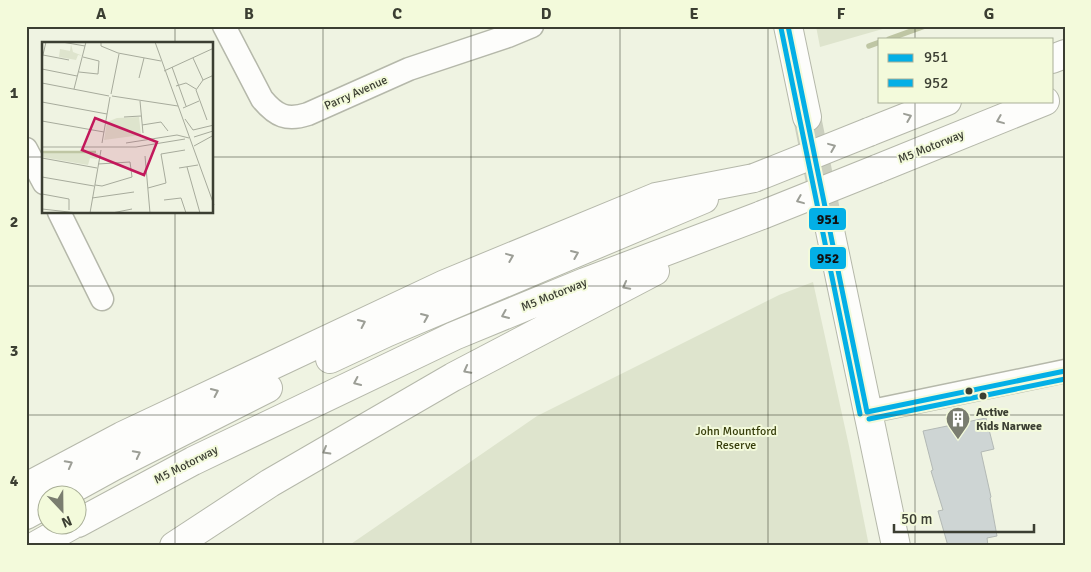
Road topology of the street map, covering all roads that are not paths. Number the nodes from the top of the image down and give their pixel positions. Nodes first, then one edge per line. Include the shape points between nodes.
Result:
1 (224, 26) edge
2 (532, 26) edge
3 (788, 26) edge
4 (944, 102) edge
5 (1043, 102) edge
6 (807, 116) tunnel mouth
7 (26, 149) edge
8 (754, 178) junction
9 (42, 179) edge
10 (60, 214) edge
11 (762, 215) junction
12 (828, 221) tunnel mouth
13 (102, 299) dead end
14 (1065, 370) edge
15 (867, 412) junction
16 (82, 484) edge
17 (26, 487) edge
18 (38, 508) edge
19 (26, 515) edge
20 (88, 518) edge
21 (57, 534) edge
22 (36, 546) edge
23 (174, 546) edge
24 (896, 546) edge

1 - 2 street, Parry Avenue via 262,99 274,111 288,117 308,114 409,70
3 - 6 main road
8 -> 4 main road, bridge
5 -> 11 main road, M5 Motorway, bridge
7 - 9 street
16 -> 8 main road via 285,379 388,332
17 -> 8 main road via 122,436 446,284 656,197
10 - 13 street
11 -> 20 main road, M5 Motorway via 454,336 193,461
11 -> 23 main road via 453,377 270,483
12 - 15 main road
14 - 15 street
15 - 24 main road
18 - 19 main road
21 - 22 main road

